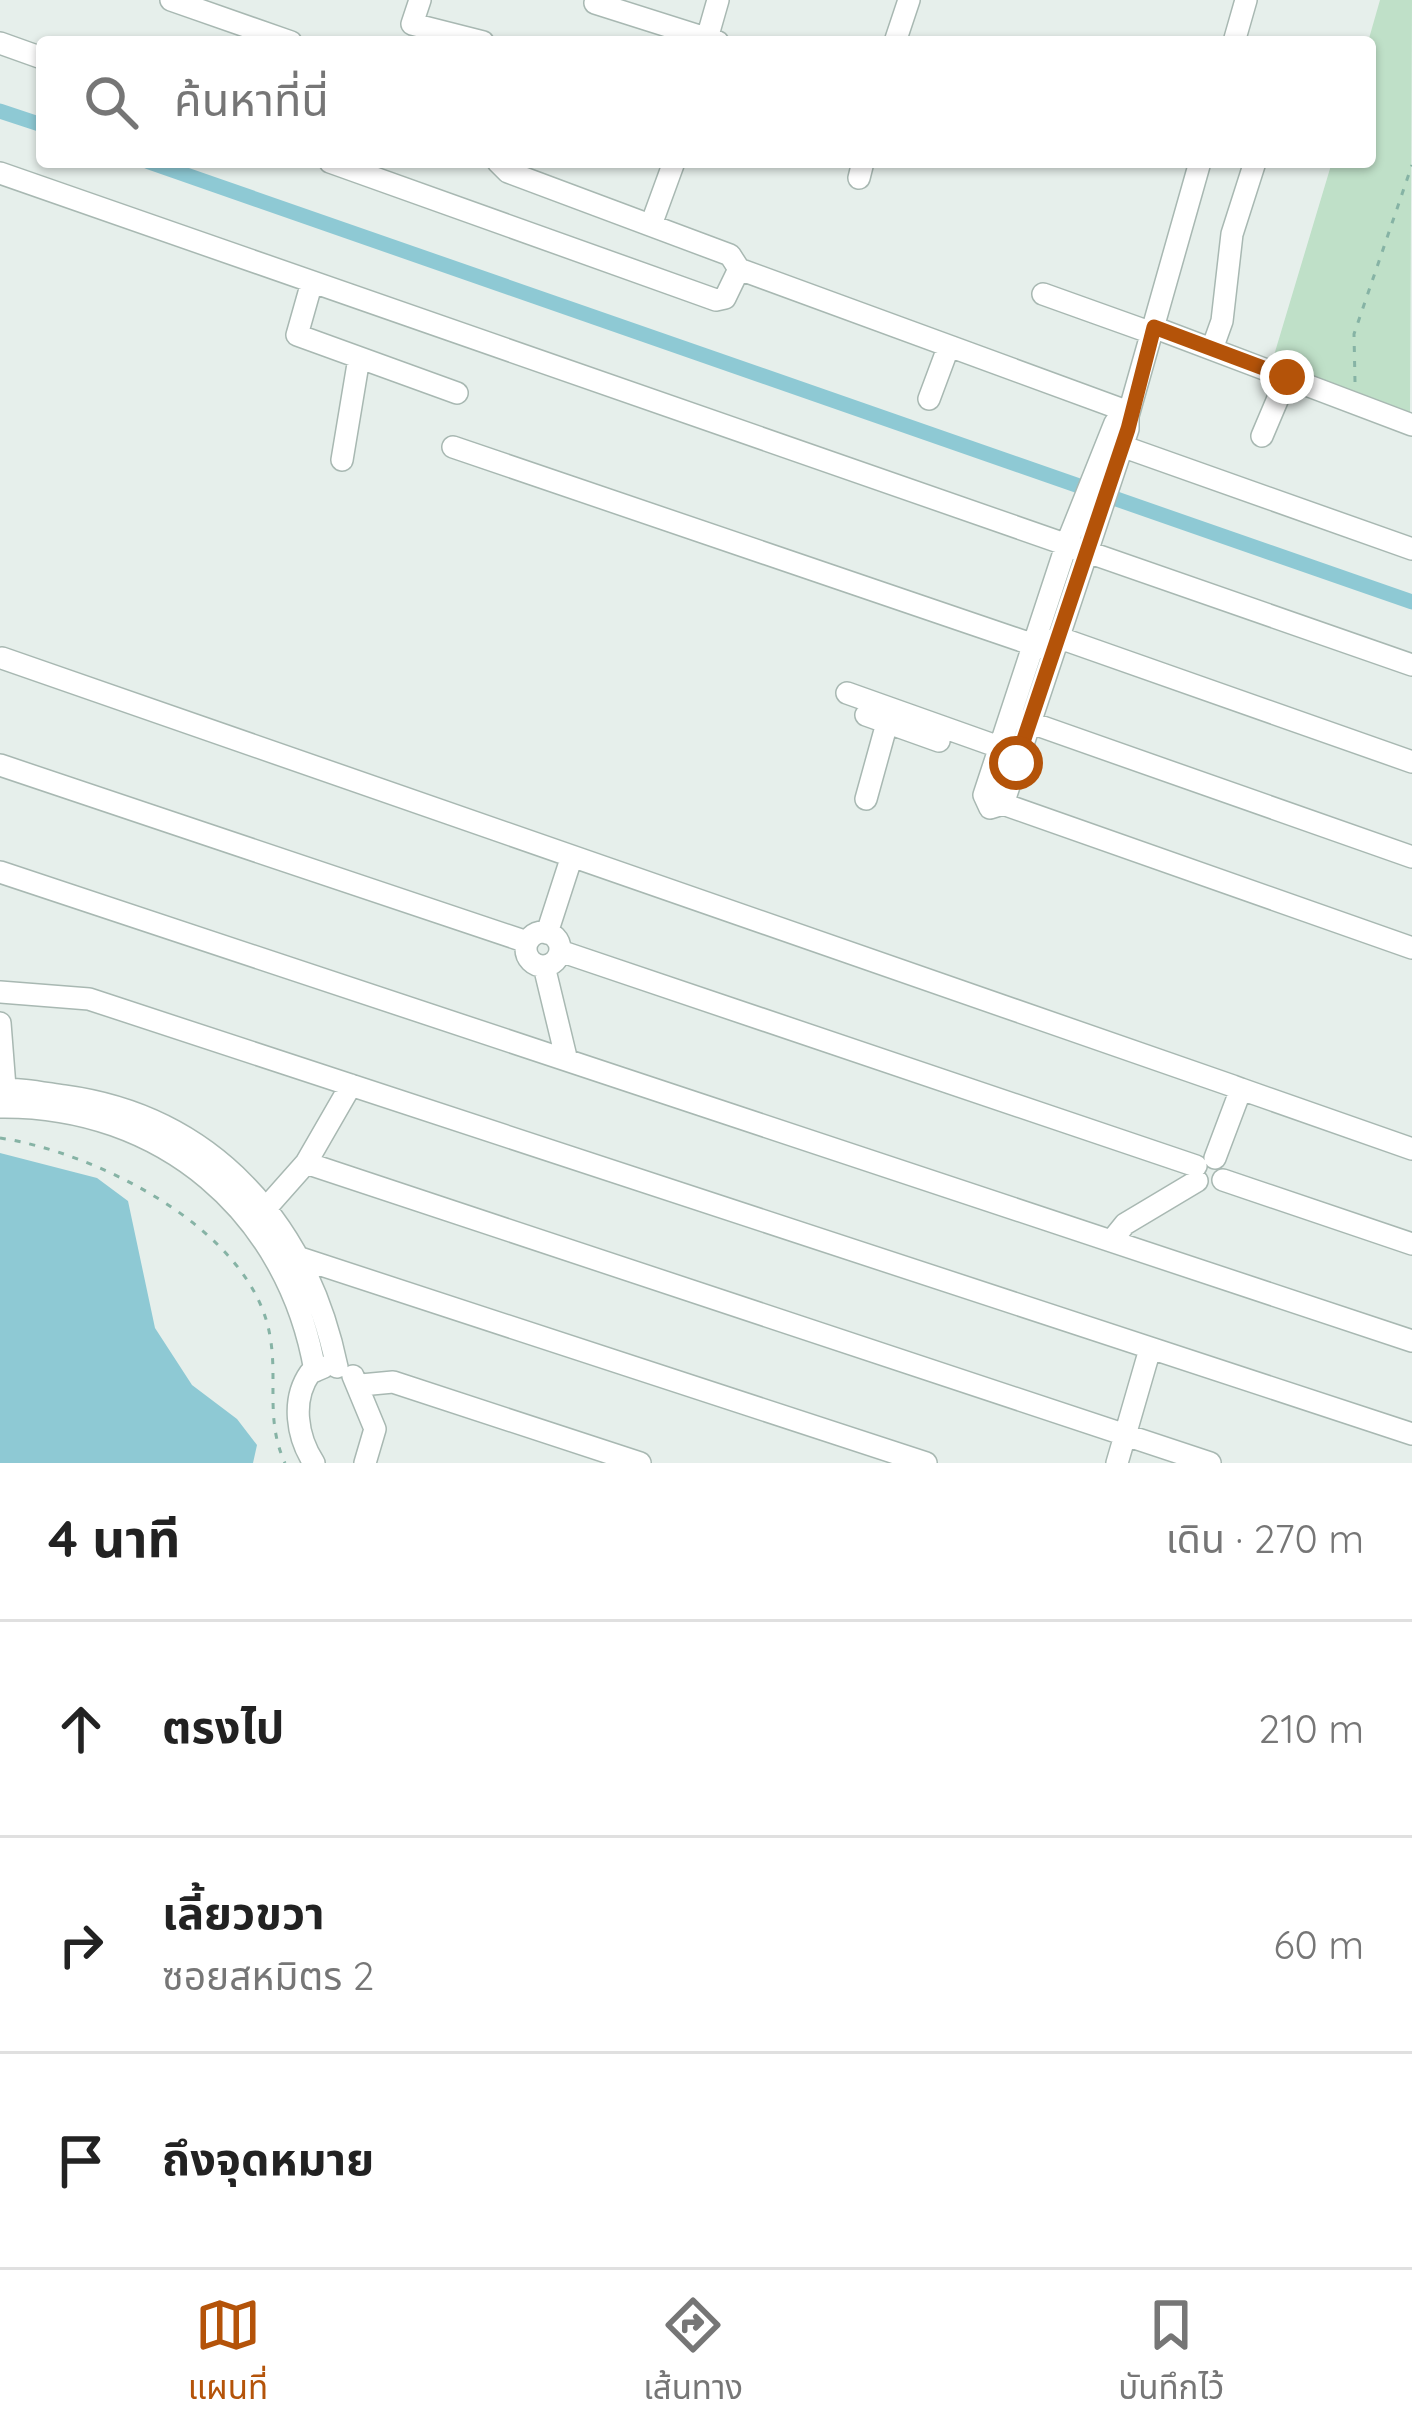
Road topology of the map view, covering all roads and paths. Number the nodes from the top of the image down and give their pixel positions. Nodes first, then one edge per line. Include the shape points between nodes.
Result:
1 (171, 0) edge
2 (420, 0) edge
3 (718, 0) edge
4 (909, 0) edge
5 (1246, 0) edge
6 (595, 3) dead end
7 (274, 36) edge
8 (461, 36) edge
9 (695, 36) edge
10 (711, 36) edge
11 (897, 36) edge
12 (1236, 36) edge
13 (0, 43) edge
14 (36, 56) edge
15 (1412, 165) edge
16 (347, 168) edge
17 (504, 168) edge
18 (672, 168) edge
19 (1198, 168) edge
20 (1253, 168) edge
21 (0, 172) edge
22 (651, 225) junction
23 (739, 269) junction
24 (312, 282) junction
25 (1043, 294) dead end
26 (1153, 330) junction
27 (948, 348) junction
28 (1212, 349) junction
29 (359, 358) junction
30 (1287, 377) junction
31 (457, 393) dead end
32 (929, 399) dead end
33 (1355, 404) junction
34 (1128, 414) junction
35 (1412, 425) edge
36 (1262, 436) dead end
37 (453, 447) dead end
38 (1112, 453) junction
39 (342, 460) dead end
40 (1076, 547) junction
41 (1412, 549) edge
42 (1048, 645) junction
43 (2, 658) edge
44 (1412, 665) edge
45 (1020, 719) junction
46 (887, 723) junction
47 (998, 754) junction
48 (1412, 761) edge
49 (0, 765) edge
50 (866, 799) dead end
51 (997, 806) junction
52 (985, 832) dead end
53 (1412, 856) edge
54 (571, 859) junction
55 (0, 872) edge
56 (544, 948) junction
57 (1412, 948) edge
58 (0, 992) edge
59 (0, 1023) edge
60 (566, 1057) junction
61 (351, 1084) junction
62 (1241, 1089) junction
63 (3, 1098) edge
64 (0, 1138) edge
65 (1412, 1149) edge
66 (306, 1163) junction
67 (1208, 1171) junction
68 (260, 1215) junction
69 (1112, 1240) junction
70 (1412, 1244) edge
71 (300, 1258) junction
72 (1412, 1341) edge
73 (1150, 1348) junction
74 (326, 1369) junction
75 (361, 1385) junction
76 (1412, 1434) edge
77 (1126, 1436) junction
78 (285, 1463) edge
79 (314, 1463) edge
80 (364, 1463) edge
81 (640, 1463) edge
82 (926, 1463) edge
83 (1117, 1463) edge
84 (1210, 1463) edge

1 - 7 street
2 - 8 street via 412,23
3 - 10 street
4 - 11 street
5 - 12 street
6 - 9 street
13 - 14 street
15 - 33 path via 1354,334
16 - 23 street via 716,301
17 - 22 street
18 - 22 street
19 - 26 street
20 - 28 street
21 - 24 street
22 - 23 street via 730,255
23 - 27 street
24 - 29 street via 294,333
24 - 40 street
25 - 26 street
26 - 28 street
26 - 34 street
27 - 32 street
27 - 34 street
28 - 30 street
29 - 31 street
29 - 39 street
30 - 33 street
30 - 36 street
33 - 35 street
34 - 38 street via 1115,423
37 - 42 street
38 - 40 street
38 - 41 street
40 - 42 street
40 - 44 street
42 - 45 street
42 - 48 street
43 - 54 street
45 - 47 street
45 - 51 street
45 - 53 street
46 - 47 street
46 - 47 street via 847,701
46 - 50 street
47 - 51 street via 984,795
49 - 56 street
51 - 52 street
51 - 57 street
54 - 56 street
54 - 62 street
55 - 60 street
56 - 60 street
56 - 67 street
58 - 61 street via 89,998
59 - 63 street
60 - 69 street
61 - 66 street
61 - 73 street
62 - 65 street
62 - 67 street
63 - 68 street via 114,1103 148,1115 230,1168
64 - 78 path via 103,1168 167,1206 229,1259 270,1336 271,1418
66 - 68 street
66 - 77 street
67 - 69 street
67 - 70 street
68 - 71 street
68 - 74 street
69 - 72 street
71 - 74 street
71 - 82 street
73 - 76 street
73 - 77 street
74 - 75 street
74 - 79 street via 303,1382 298,1412
75 - 80 street via 375,1430
75 - 81 street via 393,1382
77 - 83 street
77 - 84 street

